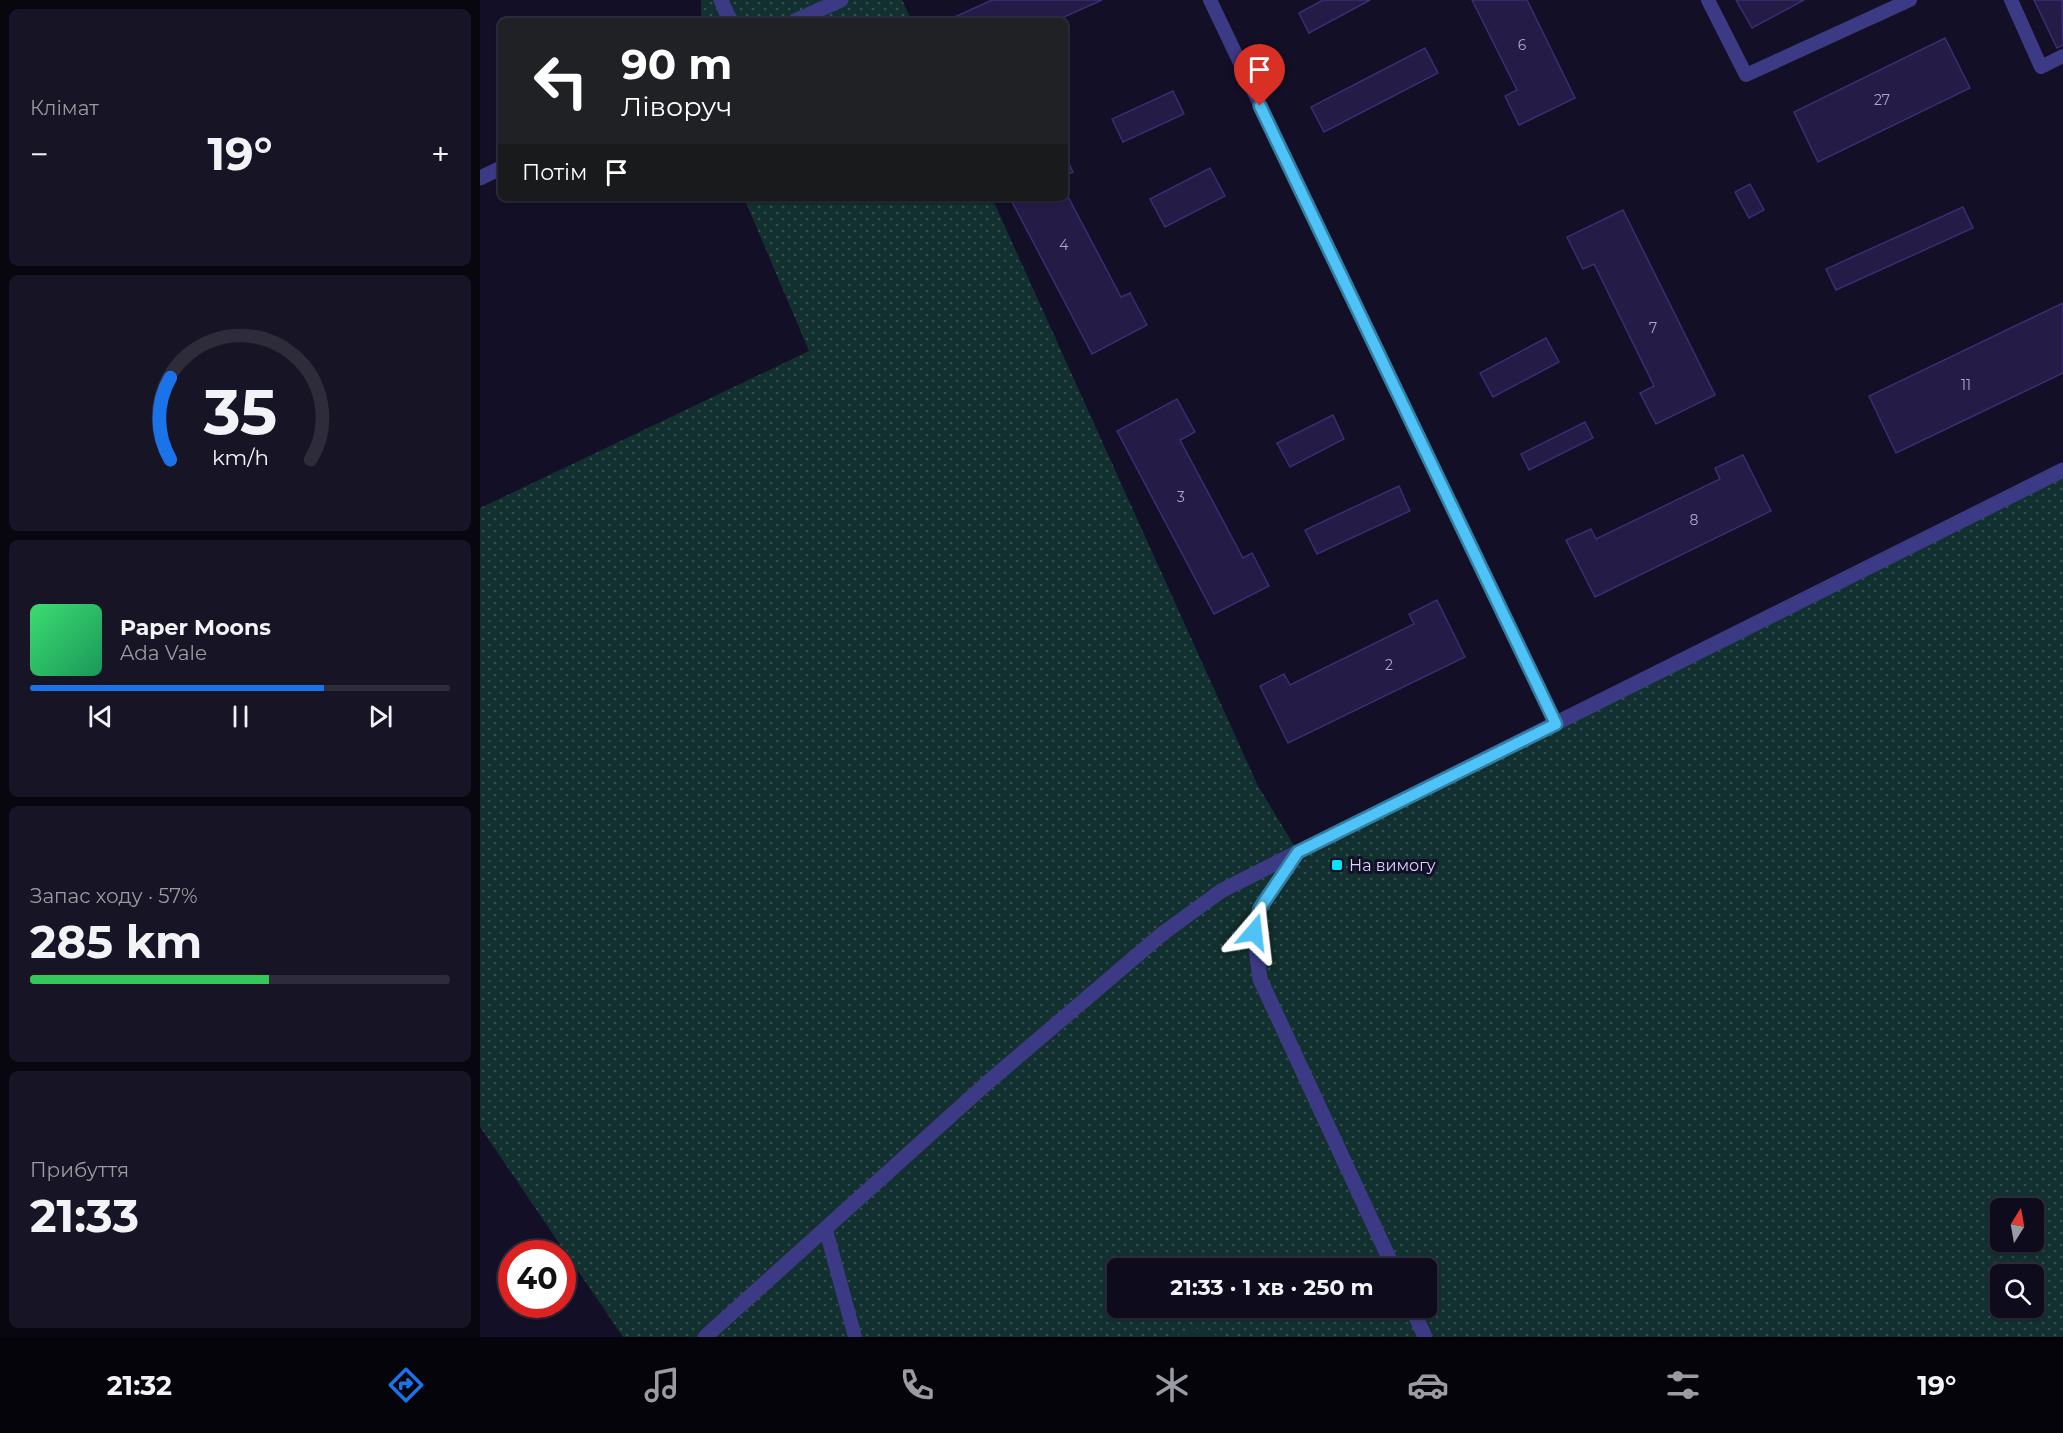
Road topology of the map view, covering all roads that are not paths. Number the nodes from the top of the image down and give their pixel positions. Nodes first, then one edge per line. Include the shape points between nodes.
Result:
1 (721, 0) edge
2 (841, 0) edge
3 (1210, 0) edge
4 (1708, 0) edge
5 (1910, 0) edge
6 (2011, 0) edge
7 (729, 18) edge
8 (802, 18) edge
9 (2063, 56) edge
10 (498, 169) edge
11 (480, 178) edge
12 (2063, 470) edge
13 (1556, 724) junction
14 (1298, 852) junction
15 (826, 1230) junction
16 (1389, 1258) edge
17 (1416, 1318) edge
18 (705, 1337) edge
19 (855, 1337) edge
20 (1425, 1337) edge

1 - 7 street
2 - 8 street
3 - 13 lane
4 - 5 lane via 1746,75
6 - 9 lane via 2041,67
10 - 11 street
12 - 13 street
13 - 14 street
14 - 15 street via 1221,891 1162,934 987,1083
14 - 16 street via 1260,908 1254,932 1260,979
15 - 18 street
15 - 19 lane
17 - 20 street

